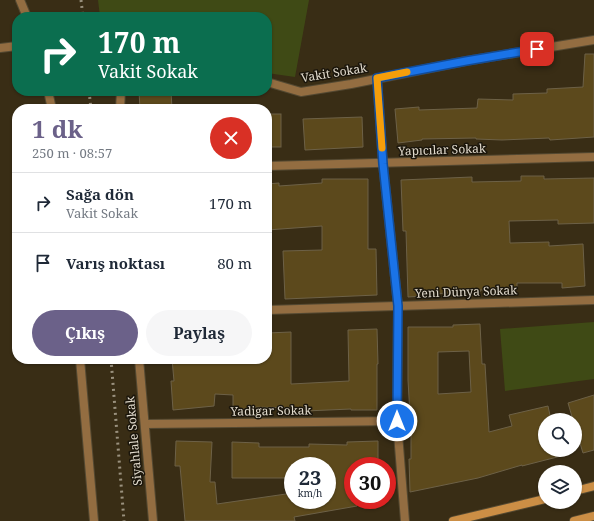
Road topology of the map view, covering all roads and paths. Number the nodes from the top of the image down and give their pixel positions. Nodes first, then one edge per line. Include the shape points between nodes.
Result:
1 (20, 0) edge
2 (25, 12) edge
3 (594, 40) edge
4 (12, 47) edge
5 (0, 48) edge
6 (377, 78) junction
7 (272, 83) edge
8 (594, 157) edge
9 (383, 164) junction
10 (272, 166) edge
11 (594, 300) edge
12 (398, 306) junction
13 (272, 310) edge
14 (80, 364) edge
15 (139, 364) edge
16 (397, 421) junction
17 (144, 424) junction
18 (594, 486) edge
19 (582, 489) edge
20 (538, 501) edge
21 (594, 516) edge
22 (94, 521) edge
23 (153, 521) edge
24 (405, 521) edge
25 (453, 521) edge
26 (574, 521) edge

1 - 2 street
3 - 6 street, Vakit Sokak
4 - 5 street
6 - 7 street, Vakit Sokak via 301,92
6 - 9 street
8 - 9 street, Yapıcılar Sokak
9 - 10 street, Yapıcılar Sokak
9 - 12 street
11 - 12 street, Yeni Dünya Sokak
12 - 13 street, Yeni Dünya Sokak
12 - 16 street
14 - 22 street
15 - 17 street, Siyahlale Sokak
16 - 17 street, Yadigar Sokak
16 - 24 street
17 - 23 street, Siyahlale Sokak
18 - 19 main road
20 - 25 main road
21 - 26 main road

